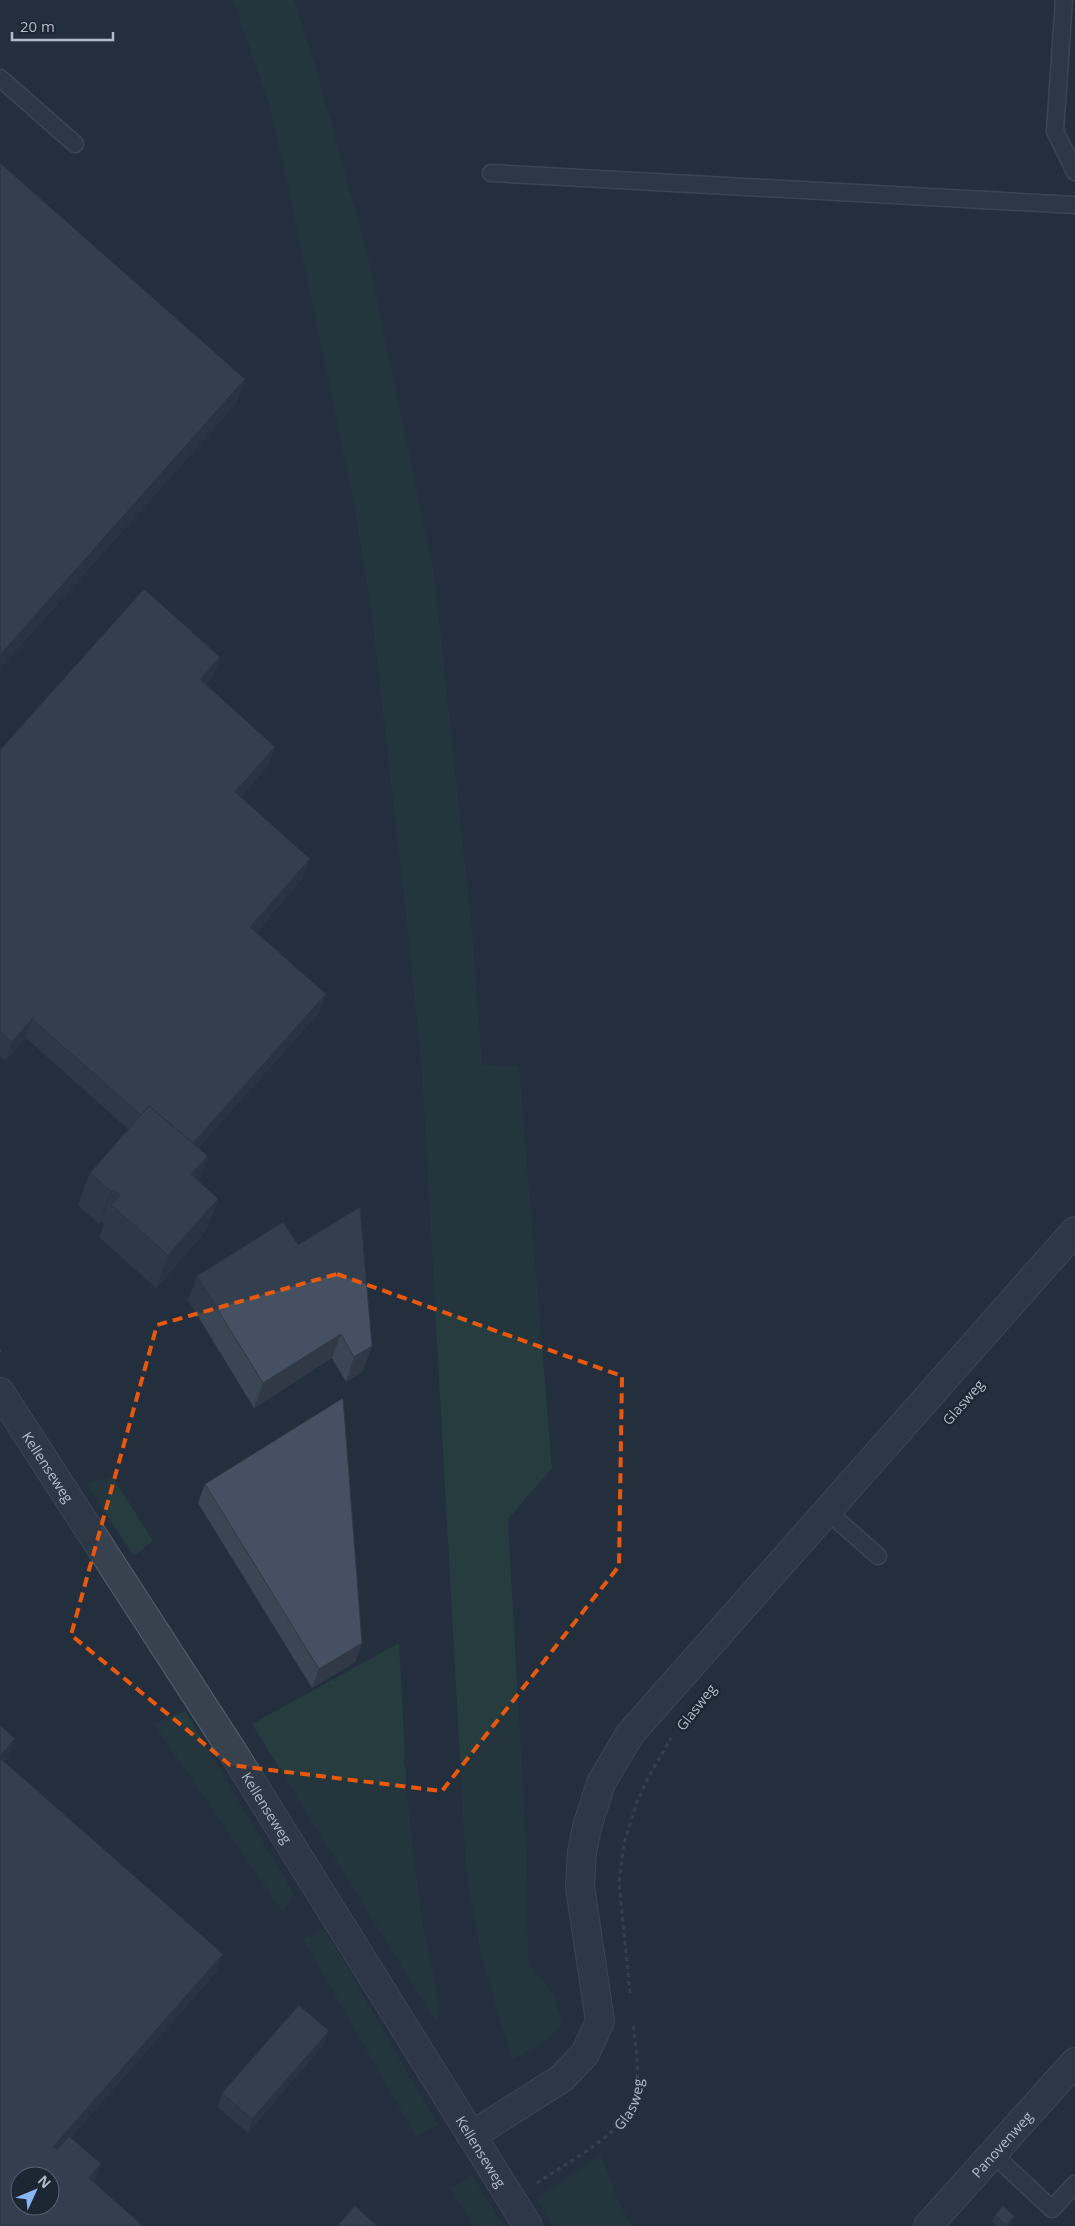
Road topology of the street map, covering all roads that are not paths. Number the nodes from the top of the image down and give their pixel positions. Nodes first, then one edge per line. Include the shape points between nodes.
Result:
1 (1064, 0) edge
2 (0, 78) edge
3 (75, 144) dead end
4 (1075, 172) edge
5 (491, 173) dead end
6 (1075, 205) edge
7 (1075, 1231) edge
8 (0, 1392) edge
9 (827, 1511) junction
10 (878, 1556) dead end
11 (1075, 2062) edge
12 (471, 2136) junction
13 (992, 2154) junction
14 (1075, 2184) edge
15 (528, 2226) edge
16 (928, 2226) edge

1 - 4 lane via 1055,131
2 - 3 lane
5 - 6 lane
7 - 9 street
8 - 12 street, Kellenseweg via 230,1749
9 - 10 lane
9 - 12 street via 630,1734 602,1783 587,1827 580,1887 600,2021 585,2054 562,2078
11 - 13 street, Panovenweg
12 - 15 street, Kellenseweg
13 - 14 lane via 1052,2209
13 - 16 street, Panovenweg

